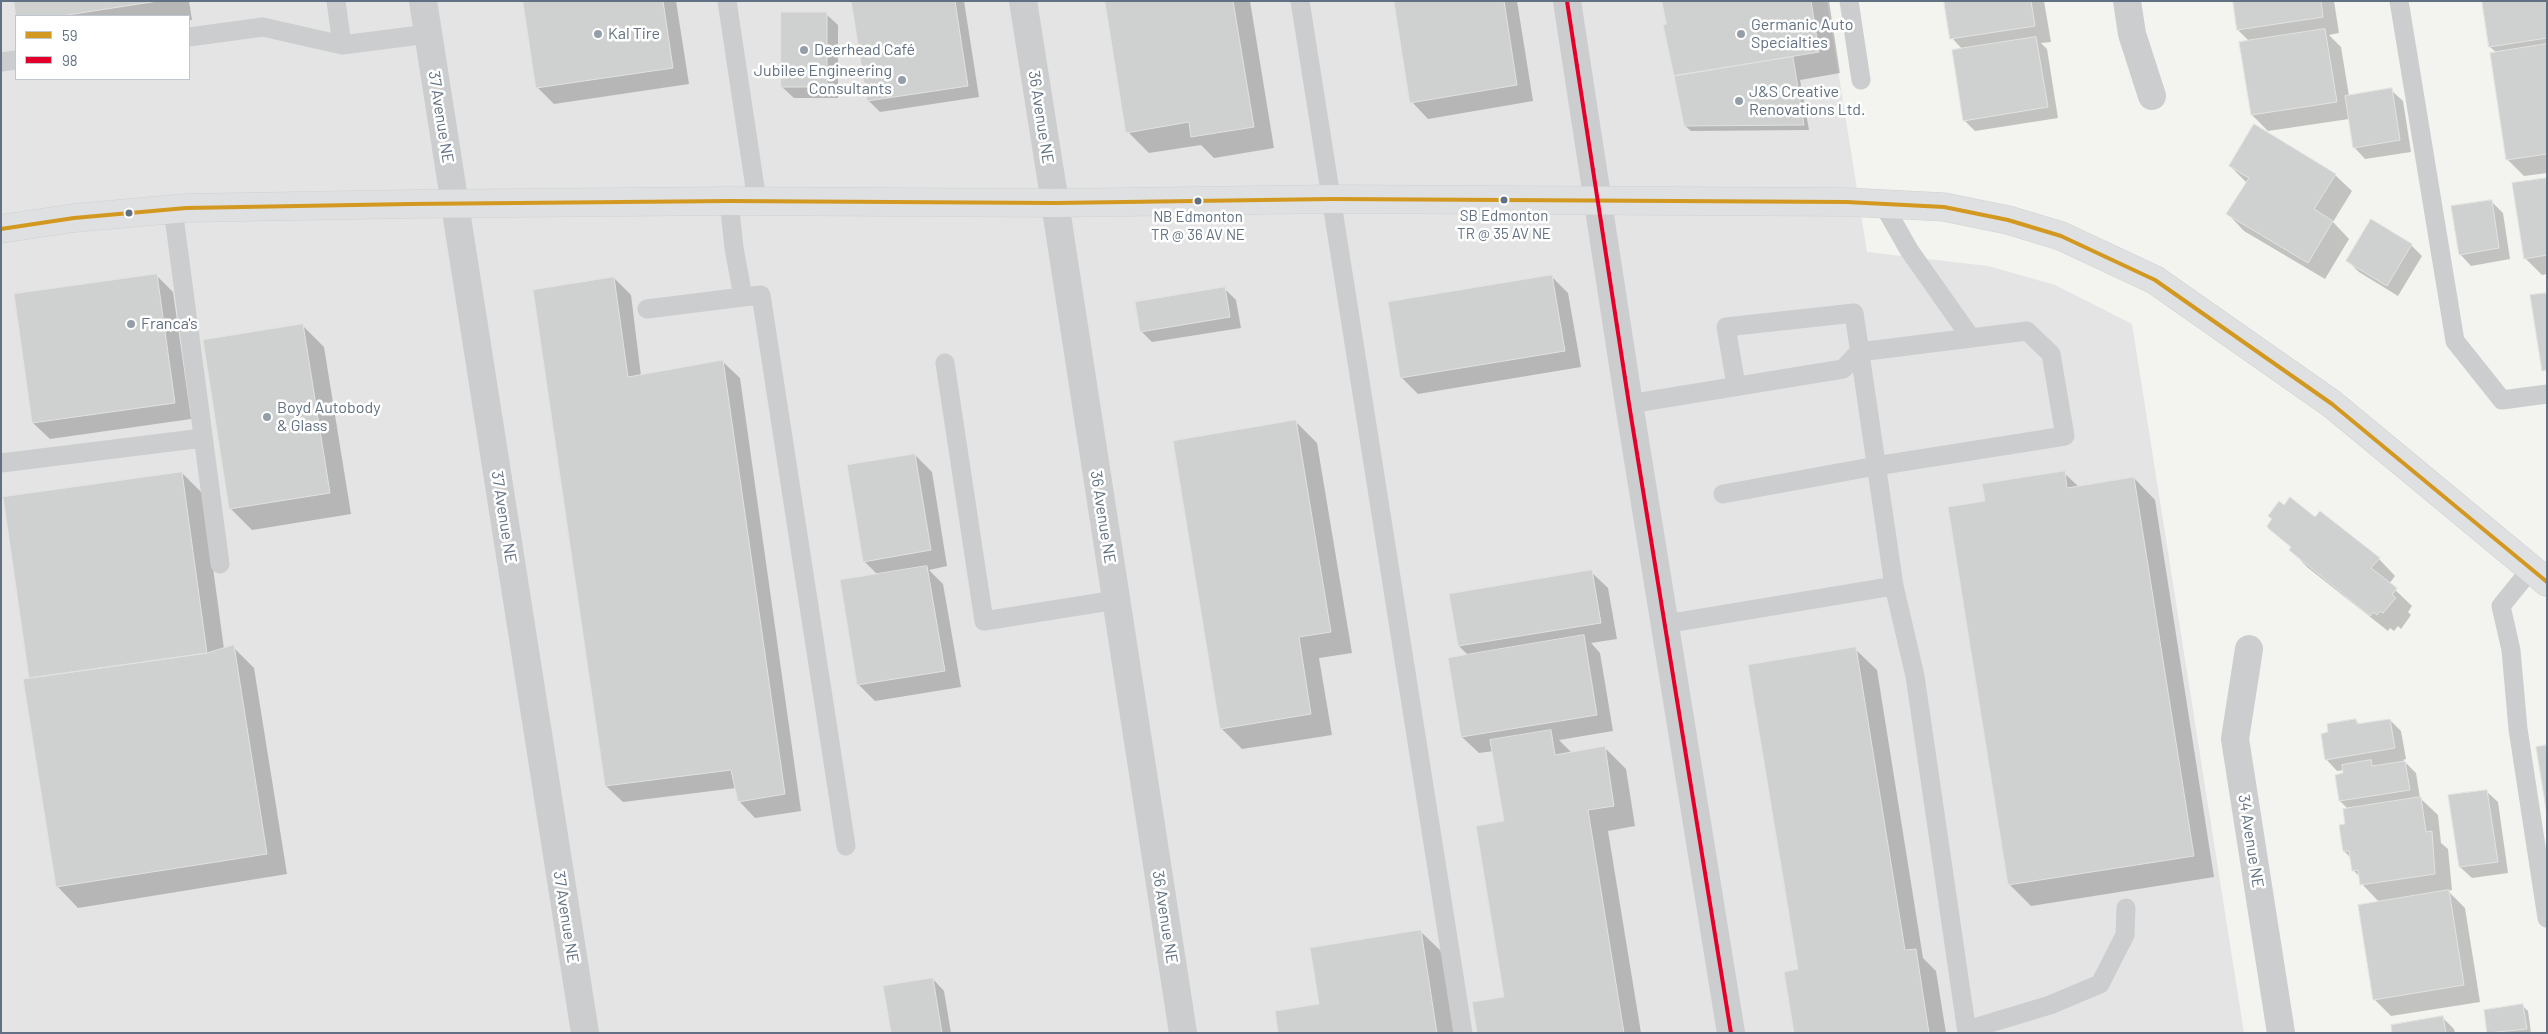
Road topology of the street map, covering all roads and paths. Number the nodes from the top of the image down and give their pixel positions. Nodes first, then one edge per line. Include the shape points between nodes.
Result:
1 (336, 1) edge
2 (423, 1) edge
3 (727, 1) edge
4 (1022, 1) edge
5 (1300, 1) edge
6 (1567, 1) edge
7 (1849, 1) edge
8 (2127, 1) edge
9 (2399, 1) edge
10 (428, 34) junction
11 (190, 37) edge
12 (342, 45) junction
13 (15, 60) edge
14 (1, 62) edge
15 (1861, 80) dead end
16 (2152, 96) dead end
17 (1332, 199) junction
18 (729, 201) junction
19 (757, 201) junction
20 (1598, 201) junction
21 (1054, 203) junction
22 (455, 204) junction
23 (1883, 204) junction
24 (173, 210) junction
25 (1, 229) edge
26 (743, 297) junction
27 (648, 309) dead end
28 (1971, 338) junction
29 (1858, 352) junction
30 (945, 363) dead end
31 (1736, 385) junction
32 (2547, 394) edge
33 (1629, 404) junction
34 (203, 438) junction
35 (1, 463) edge
36 (1876, 466) junction
37 (1723, 494) dead end
38 (220, 564) dead end
39 (2539, 575) edge
40 (1894, 586) junction
41 (1116, 600) junction
42 (1665, 624) junction
43 (2250, 649) dead end
44 (846, 846) dead end
45 (2126, 908) dead end
46 (2547, 918) edge
47 (1967, 1032) edge
48 (585, 1033) edge
49 (1183, 1033) edge
50 (1463, 1033) edge
51 (1731, 1033) edge
52 (2281, 1033) edge

1 - 12 lane
2 - 10 street, 37 Avenue NE
3 - 19 lane
4 - 21 street, 36 Avenue NE
5 - 17 lane
6 - 20 street
7 - 15 lane
8 - 16 street via 2132,34
9 - 32 lane via 2454,341 2502,400
10 - 12 lane
10 - 22 street, 37 Avenue NE
11 - 12 lane via 263,27
13 - 14 lane
17 - 20 main road
17 - 21 main road
17 - 50 lane
18 - 19 main road
18 - 22 main road
18 - 26 lane
19 - 21 main road
20 - 23 main road
20 - 33 street
21 - 41 street, 36 Avenue NE
22 - 24 main road
22 - 48 street, 37 Avenue NE
23 - 28 lane via 1909,250
23 - 39 main road via 1944,208 2008,220 2061,236 2155,280 2332,404
24 - 25 main road via 74,218
24 - 34 lane
26 - 27 lane
26 - 44 lane via 761,295
28 - 29 lane
28 - 36 lane via 2027,331 2051,354 2065,436
29 - 31 lane via 1843,369
29 - 31 lane via 1854,313 1726,328
29 - 36 lane
30 - 41 lane via 984,620
31 - 33 lane
33 - 42 street
34 - 35 lane
34 - 38 lane
36 - 37 lane
36 - 40 lane
39 - 46 lane via 2501,606 2511,650 2518,729
40 - 42 lane
40 - 47 lane via 1916,676
41 - 49 street, 36 Avenue NE
42 - 51 street
43 - 52 street, 34 Avenue NE via 2235,739
45 - 47 lane via 2125,935 2100,984 2050,1005

